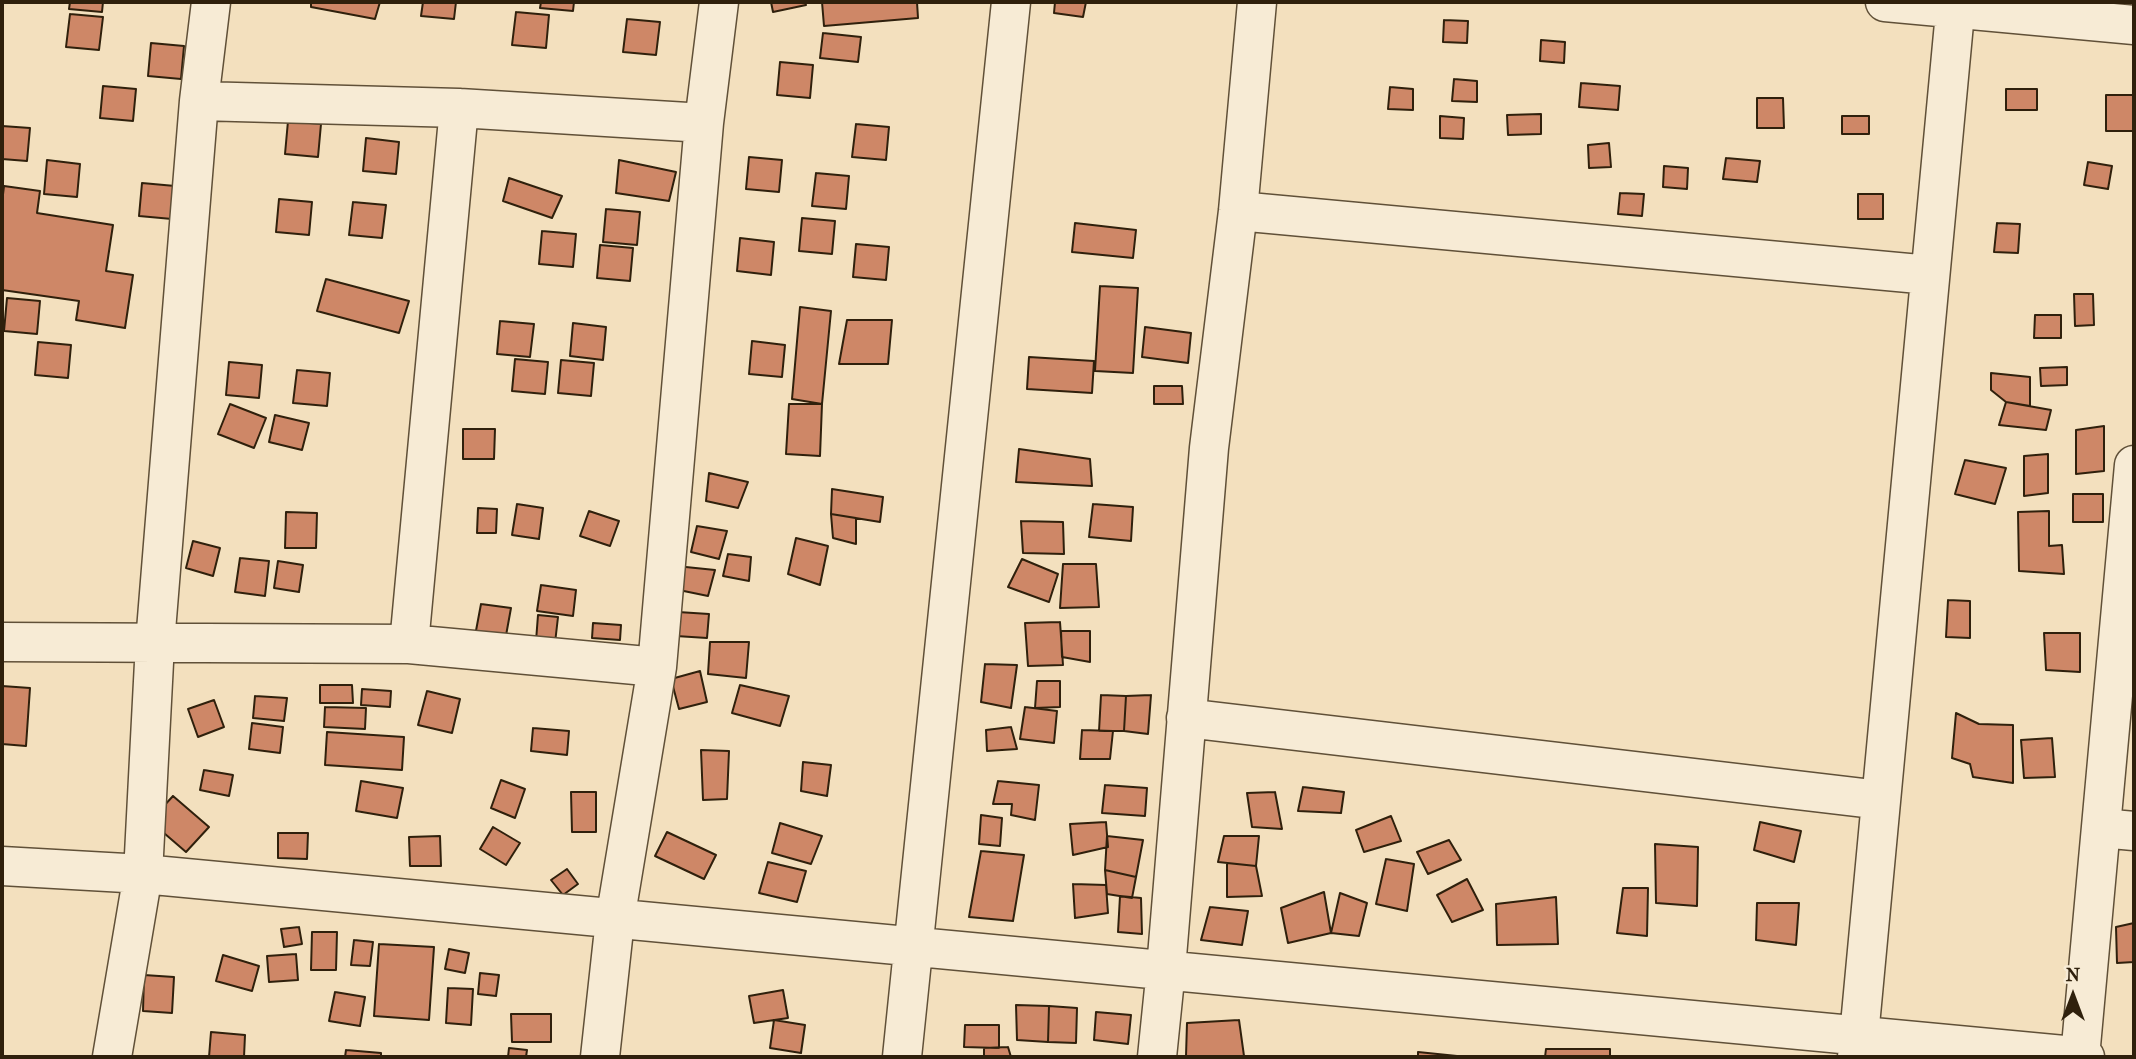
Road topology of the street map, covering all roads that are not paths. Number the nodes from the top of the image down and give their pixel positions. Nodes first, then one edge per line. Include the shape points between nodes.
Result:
1 (211, 2) edge
2 (719, 2) edge
3 (1011, 2) edge
4 (1257, 2) edge
5 (1885, 2) edge
6 (1956, 5) edge
7 (2134, 25) edge
8 (199, 102) junction
9 (459, 108) junction
10 (704, 124) junction
11 (1238, 211) junction
12 (1930, 275) junction
13 (2134, 465) edge
14 (2, 642) edge
15 (155, 643) junction
16 (409, 645) junction
17 (657, 667) junction
18 (1186, 718) junction
19 (1881, 800) junction
20 (2118, 829) edge
21 (2, 866) edge
22 (143, 874) junction
23 (615, 920) junction
24 (915, 946) junction
25 (1166, 970) junction
26 (1858, 1046) edge
27 (112, 1057) edge
28 (600, 1057) edge
29 (902, 1057) edge
30 (1157, 1057) edge
31 (2082, 1057) edge

1 - 8 street
2 - 10 street
3 - 24 street
4 - 11 street
5 - 6 street
6 - 7 street
6 - 12 street
8 - 9 street
8 - 15 street
9 - 10 street
9 - 16 street
10 - 17 street
11 - 12 street
11 - 18 street via 1209,449
12 - 19 street
13 - 20 street
14 - 15 street
15 - 16 street
15 - 22 street
16 - 17 street
17 - 23 street
18 - 19 street
18 - 25 street
19 - 26 street
20 - 31 street
21 - 22 street
22 - 23 street
22 - 27 street
23 - 24 street
23 - 28 street
24 - 25 street
24 - 29 street
25 - 26 street
25 - 30 street
26 - 31 street

